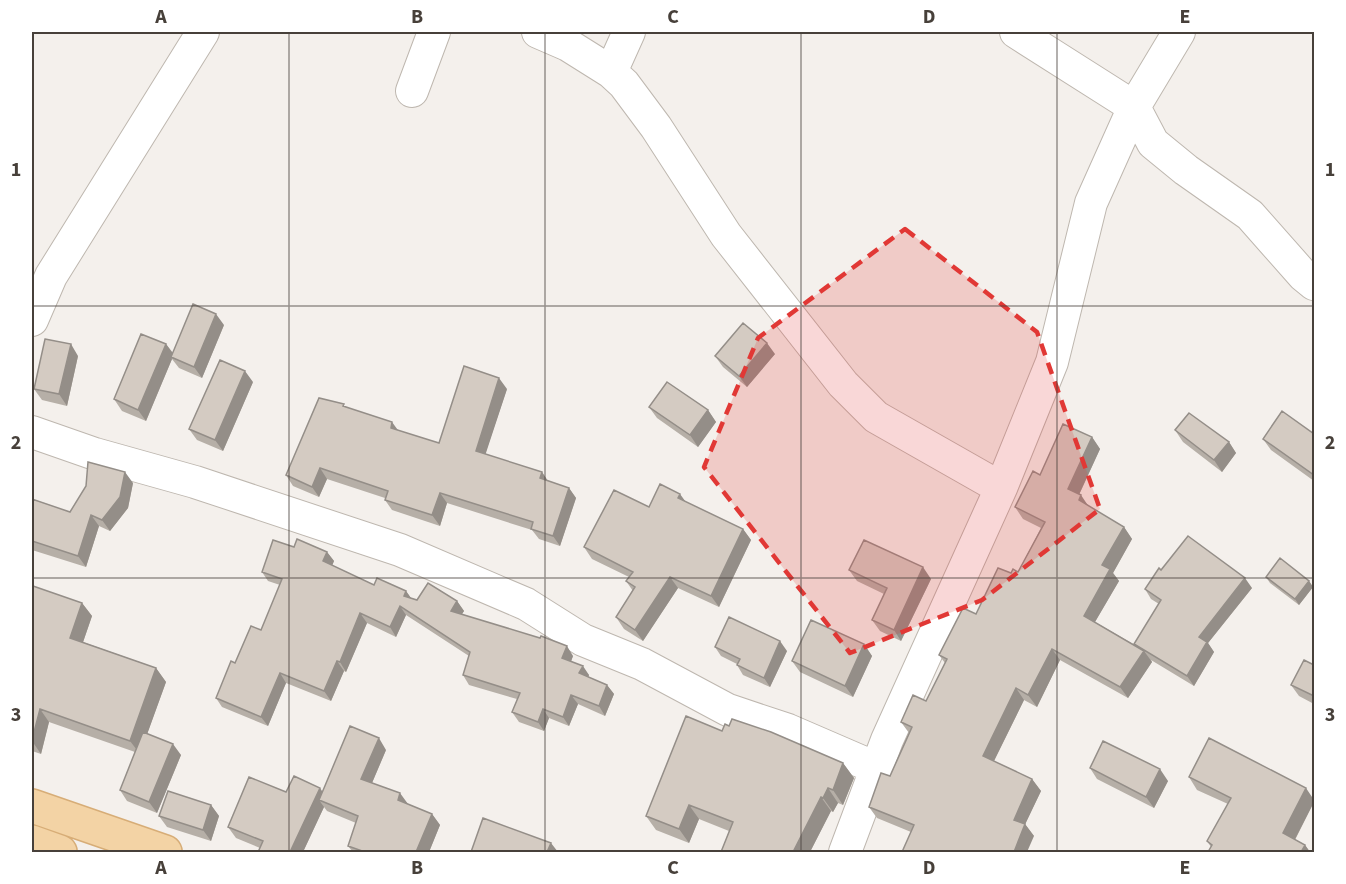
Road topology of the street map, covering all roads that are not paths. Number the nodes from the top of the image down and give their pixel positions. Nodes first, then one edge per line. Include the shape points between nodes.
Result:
1 (203, 32) edge
2 (434, 32) edge
3 (538, 32) edge
4 (629, 32) edge
5 (1016, 32) edge
6 (1179, 32) edge
7 (610, 72) junction
8 (412, 90) dead end
9 (1134, 106) junction
10 (1314, 284) edge
11 (32, 320) edge
12 (32, 432) edge
13 (1001, 488) junction
14 (876, 768) junction
15 (32, 806) edge
16 (32, 842) edge
17 (60, 852) edge
18 (165, 852) edge
19 (845, 852) edge

1 - 11 street via 51,276
2 - 8 street
3 - 7 street via 568,45
4 - 7 street
5 - 9 street
6 - 9 street
7 - 13 street via 624,84 656,127 726,235 843,384 876,417
9 - 10 street via 1153,143 1250,214
9 - 13 street via 1091,203 1052,362
12 - 14 street via 400,550 526,604 583,640 642,664 728,710 788,730
13 - 14 street
14 - 19 street
15 - 18 main road
16 - 17 main road

